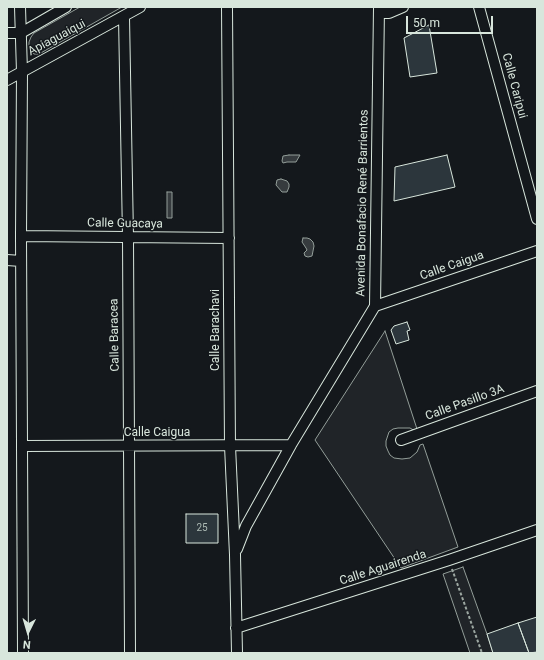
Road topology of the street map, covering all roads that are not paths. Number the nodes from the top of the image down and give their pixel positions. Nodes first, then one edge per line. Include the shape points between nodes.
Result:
1 (20, 7) edge
2 (66, 7) edge
3 (140, 7) edge
4 (227, 7) edge
5 (403, 7) edge
6 (479, 7) edge
7 (379, 10) edge
8 (124, 17) junction
9 (7, 32) edge
10 (21, 33) junction
11 (22, 72) junction
12 (7, 80) edge
13 (537, 219) edge
14 (21, 236) junction
15 (128, 237) junction
16 (229, 238) junction
17 (537, 251) edge
18 (7, 260) edge
19 (21, 261) junction
20 (375, 306) junction
21 (537, 391) edge
22 (401, 440) dead end
23 (291, 445) junction
24 (22, 446) junction
25 (130, 446) junction
26 (230, 446) junction
27 (537, 530) edge
28 (235, 555) junction
29 (236, 628) junction
30 (23, 653) edge
31 (130, 653) edge
32 (237, 653) edge

1 - 10 street
2 - 10 street, Apiaguaiqui
3 - 8 street, Apiaguaiqui
4 - 16 street, Calle Barachavi
5 - 7 street via 389,13
6 - 13 street, Calle Caripui
7 - 20 street, Avenida Bonafacio René Barrientos
8 - 11 street, Apiaguaiqui
8 - 15 street, Calle Baracea
9 - 10 street, Apiaguaiqui
10 - 11 street
11 - 12 street, Apiaguaiqui
11 - 14 street
14 - 15 street, Calle Guacaya
14 - 19 street
15 - 16 street, Calle Guacaya
15 - 25 street, Calle Baracea
16 - 26 street, Calle Barachavi
17 - 20 street, Calle Caigua
18 - 19 street
19 - 24 street
20 - 23 street, Avenida Bonafacio René Barrientos
21 - 22 street, Calle Pasillo 3A
23 - 26 street, Calle Caigua
23 - 28 street, Avenida Bonafacio René Barrientos via 246,526
24 - 25 street, Calle Caigua
24 - 30 street
25 - 26 street, Calle Caigua
25 - 31 street, Calle Baracea
26 - 28 street, Calle Barachavi
27 - 29 street, Calle Aguairenda
28 - 29 street, Calle Barachavi
29 - 32 street, Calle Barachavi

